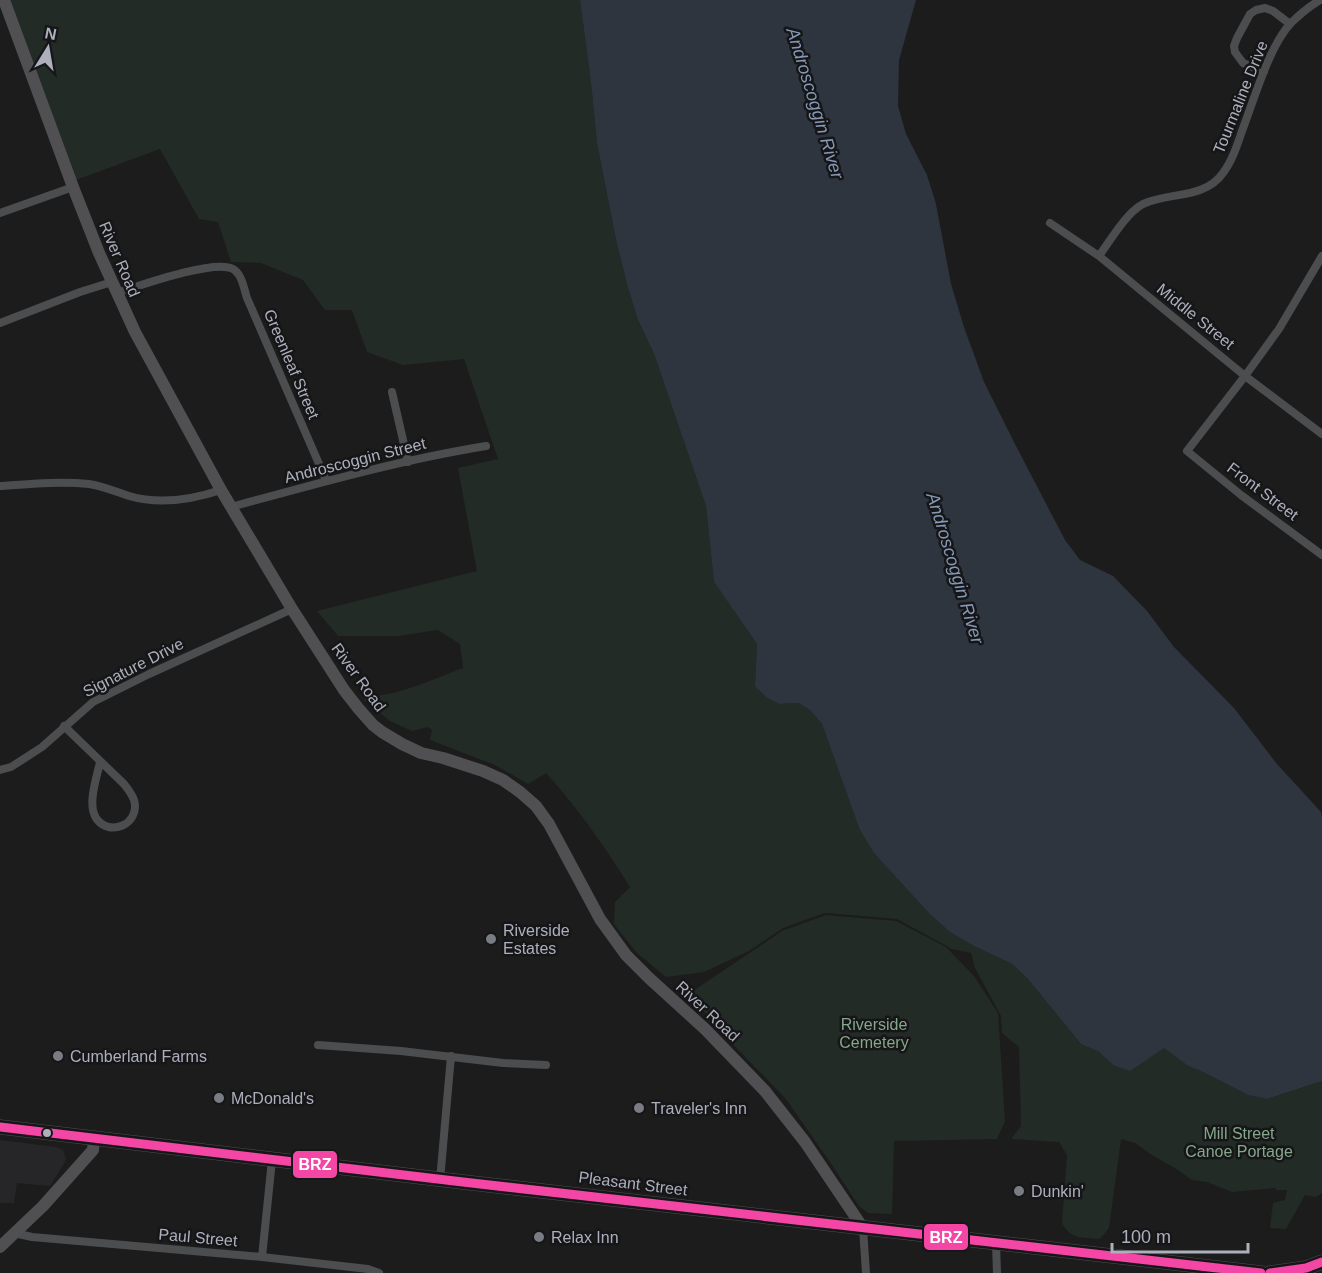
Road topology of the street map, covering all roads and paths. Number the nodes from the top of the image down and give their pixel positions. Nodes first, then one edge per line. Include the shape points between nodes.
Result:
1 (4, 0) edge
2 (1320, 0) edge
3 (1290, 24) junction
4 (1264, 72) junction
5 (73, 187) junction
6 (0, 213) edge
7 (1050, 223) dead end
8 (1099, 256) junction
9 (1322, 256) edge
10 (114, 288) junction
11 (0, 323) edge
12 (1245, 376) junction
13 (392, 392) dead end
14 (1322, 434) edge
15 (486, 446) dead end
16 (408, 462) junction
17 (326, 480) junction
18 (0, 486) edge
19 (221, 490) junction
20 (231, 507) junction
21 (1321, 551) edge
22 (292, 609) junction
23 (64, 726) junction
24 (100, 762) junction
25 (0, 770) edge
26 (318, 1045) dead end
27 (451, 1056) junction
28 (546, 1065) dead end
29 (0, 1127) edge
30 (94, 1138) junction
31 (272, 1160) junction
32 (440, 1180) junction
33 (863, 1228) junction
34 (14, 1233) junction
35 (996, 1243) junction
36 (0, 1247) edge
37 (262, 1257) junction
38 (1322, 1262) edge
39 (1163, 1268) edge
40 (379, 1273) edge
41 (866, 1273) edge
42 (997, 1273) edge
43 (1261, 1273) edge
44 (1270, 1273) edge

1 - 5 street, River Road
2 - 3 street, Tourmaline Drive
3 - 4 street, Tourmaline Drive
3 - 4 street via 1265,8 1250,14 1234,46 1235,52 1243,63
4 - 8 street, Tourmaline Drive via 1222,176 1207,187 1143,204
5 - 6 street
5 - 10 street, River Road
7 - 8 street, Middle Street
8 - 12 street, Middle Street
9 - 12 street via 1279,329
10 - 11 street via 80,292
10 - 17 street, Greenleaf Street via 209,268 232,268 238,273
10 - 19 street, River Road
12 - 14 street, Middle Street
12 - 21 street, Front Street via 1187,451
13 - 16 street
15 - 16 street, Androscoggin Street
16 - 17 street, Androscoggin Street
17 - 20 street, Androscoggin Street
18 - 19 street via 89,484 162,501
19 - 20 street, River Road
20 - 22 street, River Road
22 - 23 street, Signature Drive via 93,702
22 - 33 street, River Road via 348,695 382,732 421,753 503,780 536,806 600,919 626,955 765,1091
23 - 24 street
23 - 25 street, Signature Drive via 42,747
24 - 24 street via 124,784 134,800 133,818 126,825 106,826 96,818 93,791
26 - 27 street
27 - 28 street
27 - 32 street
29 - 30 highway, Pleasant Street
30 - 31 highway, Pleasant Street
30 - 34 street via 93,1150
31 - 32 highway, Pleasant Street
31 - 37 street
32 - 33 highway, Pleasant Street
33 - 35 highway, Pleasant Street
33 - 41 street
34 - 36 street
34 - 37 street, Paul Street
35 - 39 highway, Pleasant Street
35 - 42 street
37 - 40 street, Paul Street
38 - 44 highway
39 - 43 highway, Pleasant Street

